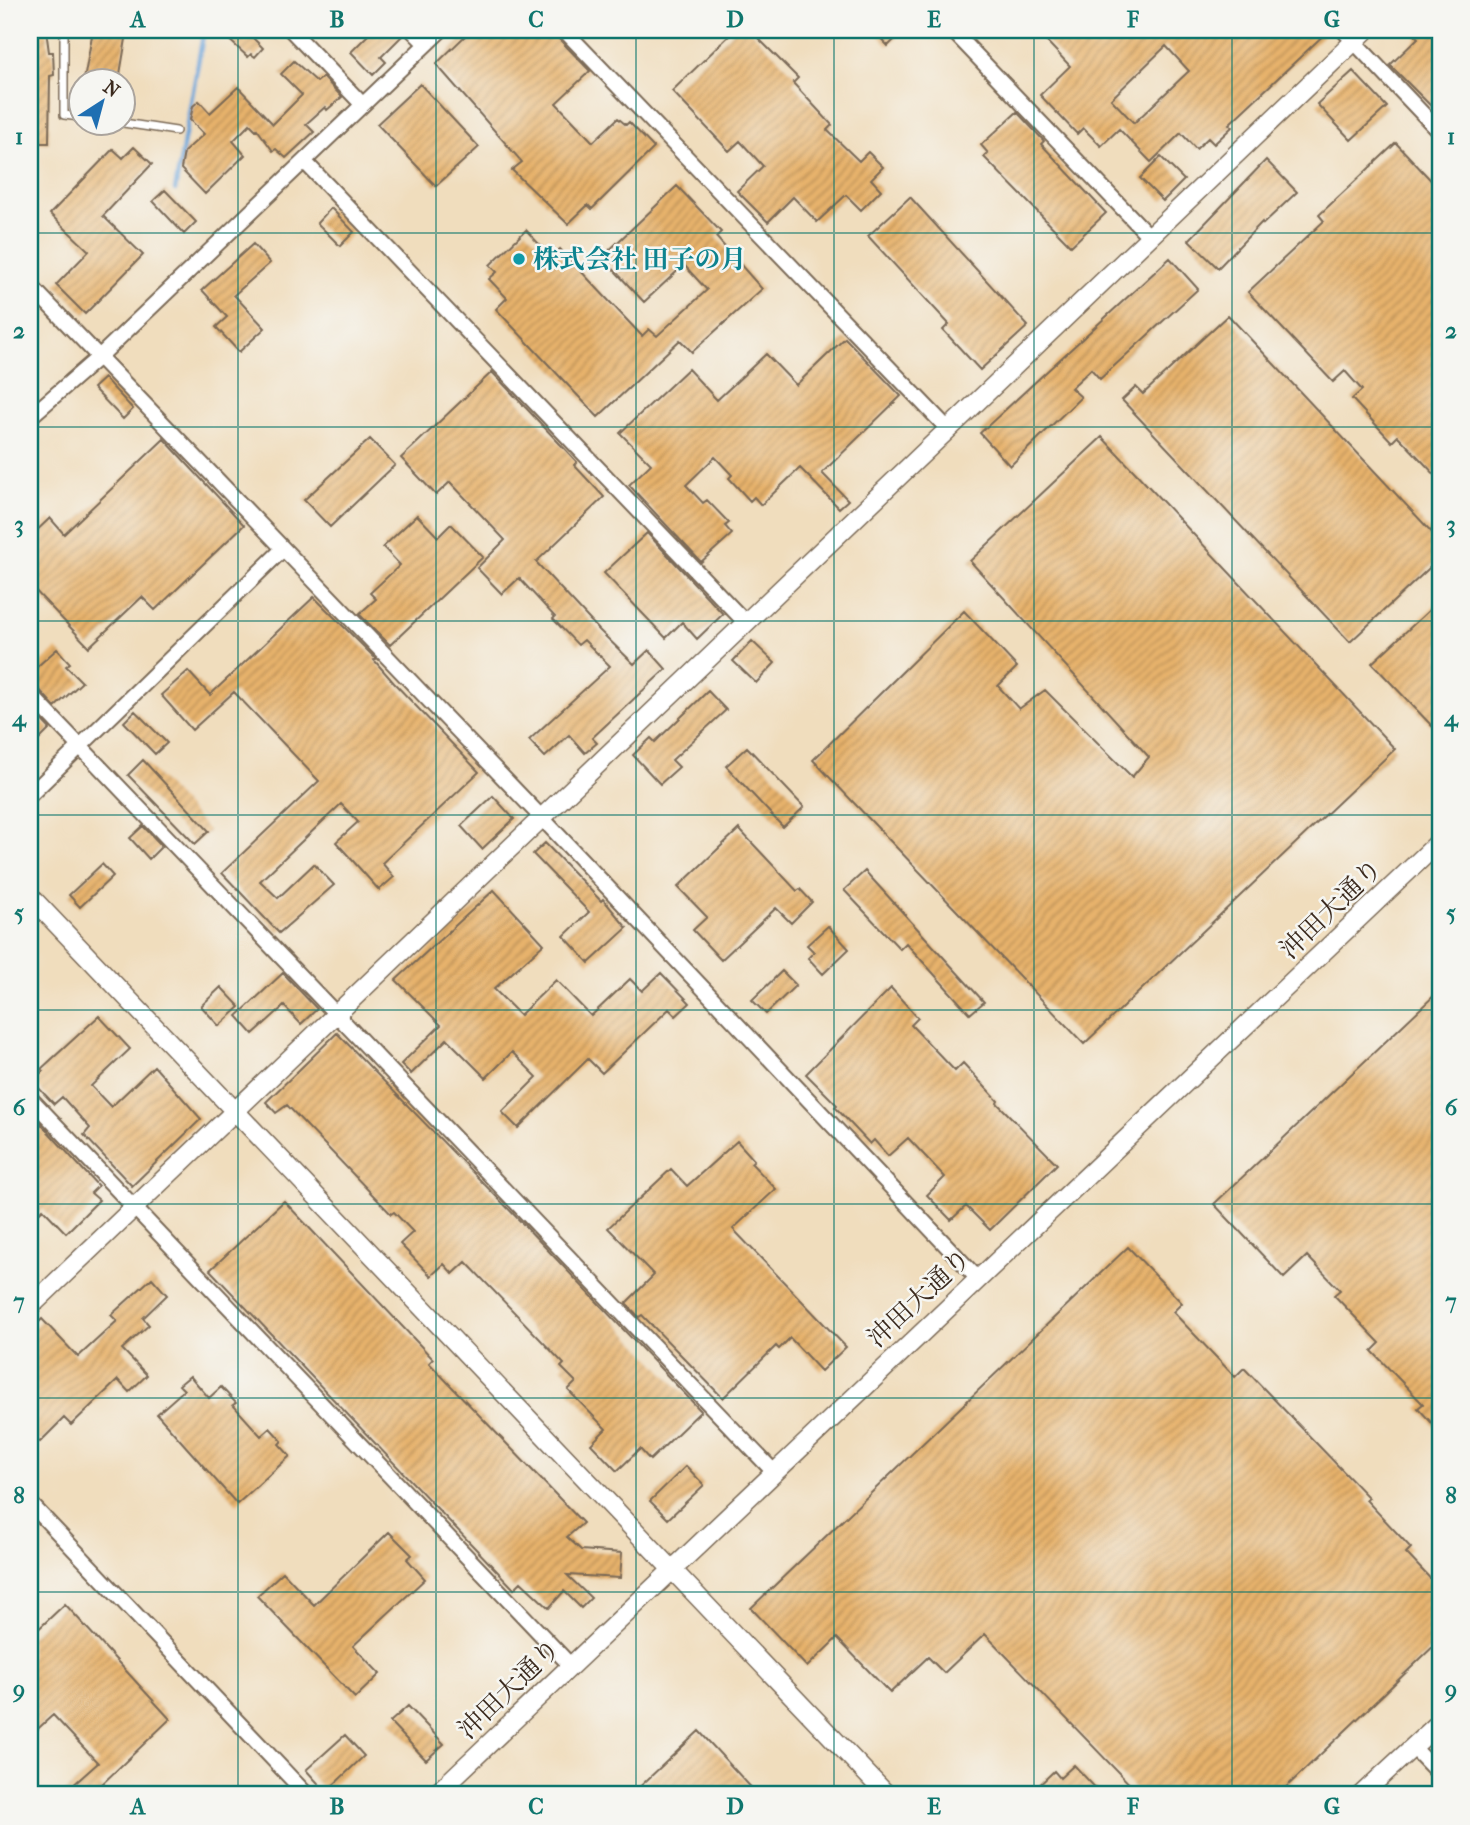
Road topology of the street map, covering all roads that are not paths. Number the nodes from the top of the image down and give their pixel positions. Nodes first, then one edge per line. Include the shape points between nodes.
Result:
1 (64, 30) edge
2 (291, 30) edge
3 (412, 30) edge
4 (441, 30) edge
5 (564, 30) edge
6 (952, 30) edge
7 (1354, 34) edge
8 (426, 44) junction
9 (362, 104) junction
10 (66, 115) edge
11 (136, 125) edge
12 (176, 131) dead end
13 (1440, 132) edge
14 (303, 161) junction
15 (1149, 236) junction
16 (30, 285) edge
17 (99, 357) junction
18 (30, 417) edge
19 (948, 429) junction
20 (283, 549) junction
21 (746, 623) junction
22 (30, 694) edge
23 (80, 747) junction
24 (30, 796) edge
25 (542, 818) junction
26 (1440, 841) edge
27 (30, 897) edge
28 (337, 1013) junction
29 (30, 1098) edge
30 (235, 1110) junction
31 (135, 1209) junction
32 (978, 1279) junction
33 (30, 1307) edge
34 (774, 1472) junction
35 (30, 1503) edge
36 (672, 1569) junction
37 (571, 1666) junction
38 (1440, 1722) edge
39 (1413, 1747) junction
40 (1440, 1775) edge
41 (307, 1795) edge
42 (435, 1795) edge
43 (887, 1795) edge
44 (1362, 1795) edge

1 - 10 lane
2 - 9 street
3 - 8 street
4 - 8 street
5 - 19 street
6 - 15 street
7 - 13 street
7 - 15 street
8 - 9 street
9 - 14 street
11 - 12 lane
14 - 17 street
14 - 21 street
15 - 19 street
16 - 17 street
17 - 18 street
17 - 20 street
19 - 21 street
20 - 23 street
20 - 25 street
21 - 25 street
22 - 23 street
23 - 24 street
23 - 28 street
25 - 28 street
25 - 32 street
26 - 32 street, 沖田大通り
27 - 30 street
28 - 30 street
28 - 34 street
29 - 31 street
30 - 31 street
30 - 36 street
31 - 33 street
31 - 37 street
32 - 34 street, 沖田大通り
34 - 36 street, 沖田大通り
35 - 41 street
36 - 37 street, 沖田大通り
36 - 43 street
37 - 42 street, 沖田大通り
38 - 39 street
39 - 40 street
39 - 44 street

